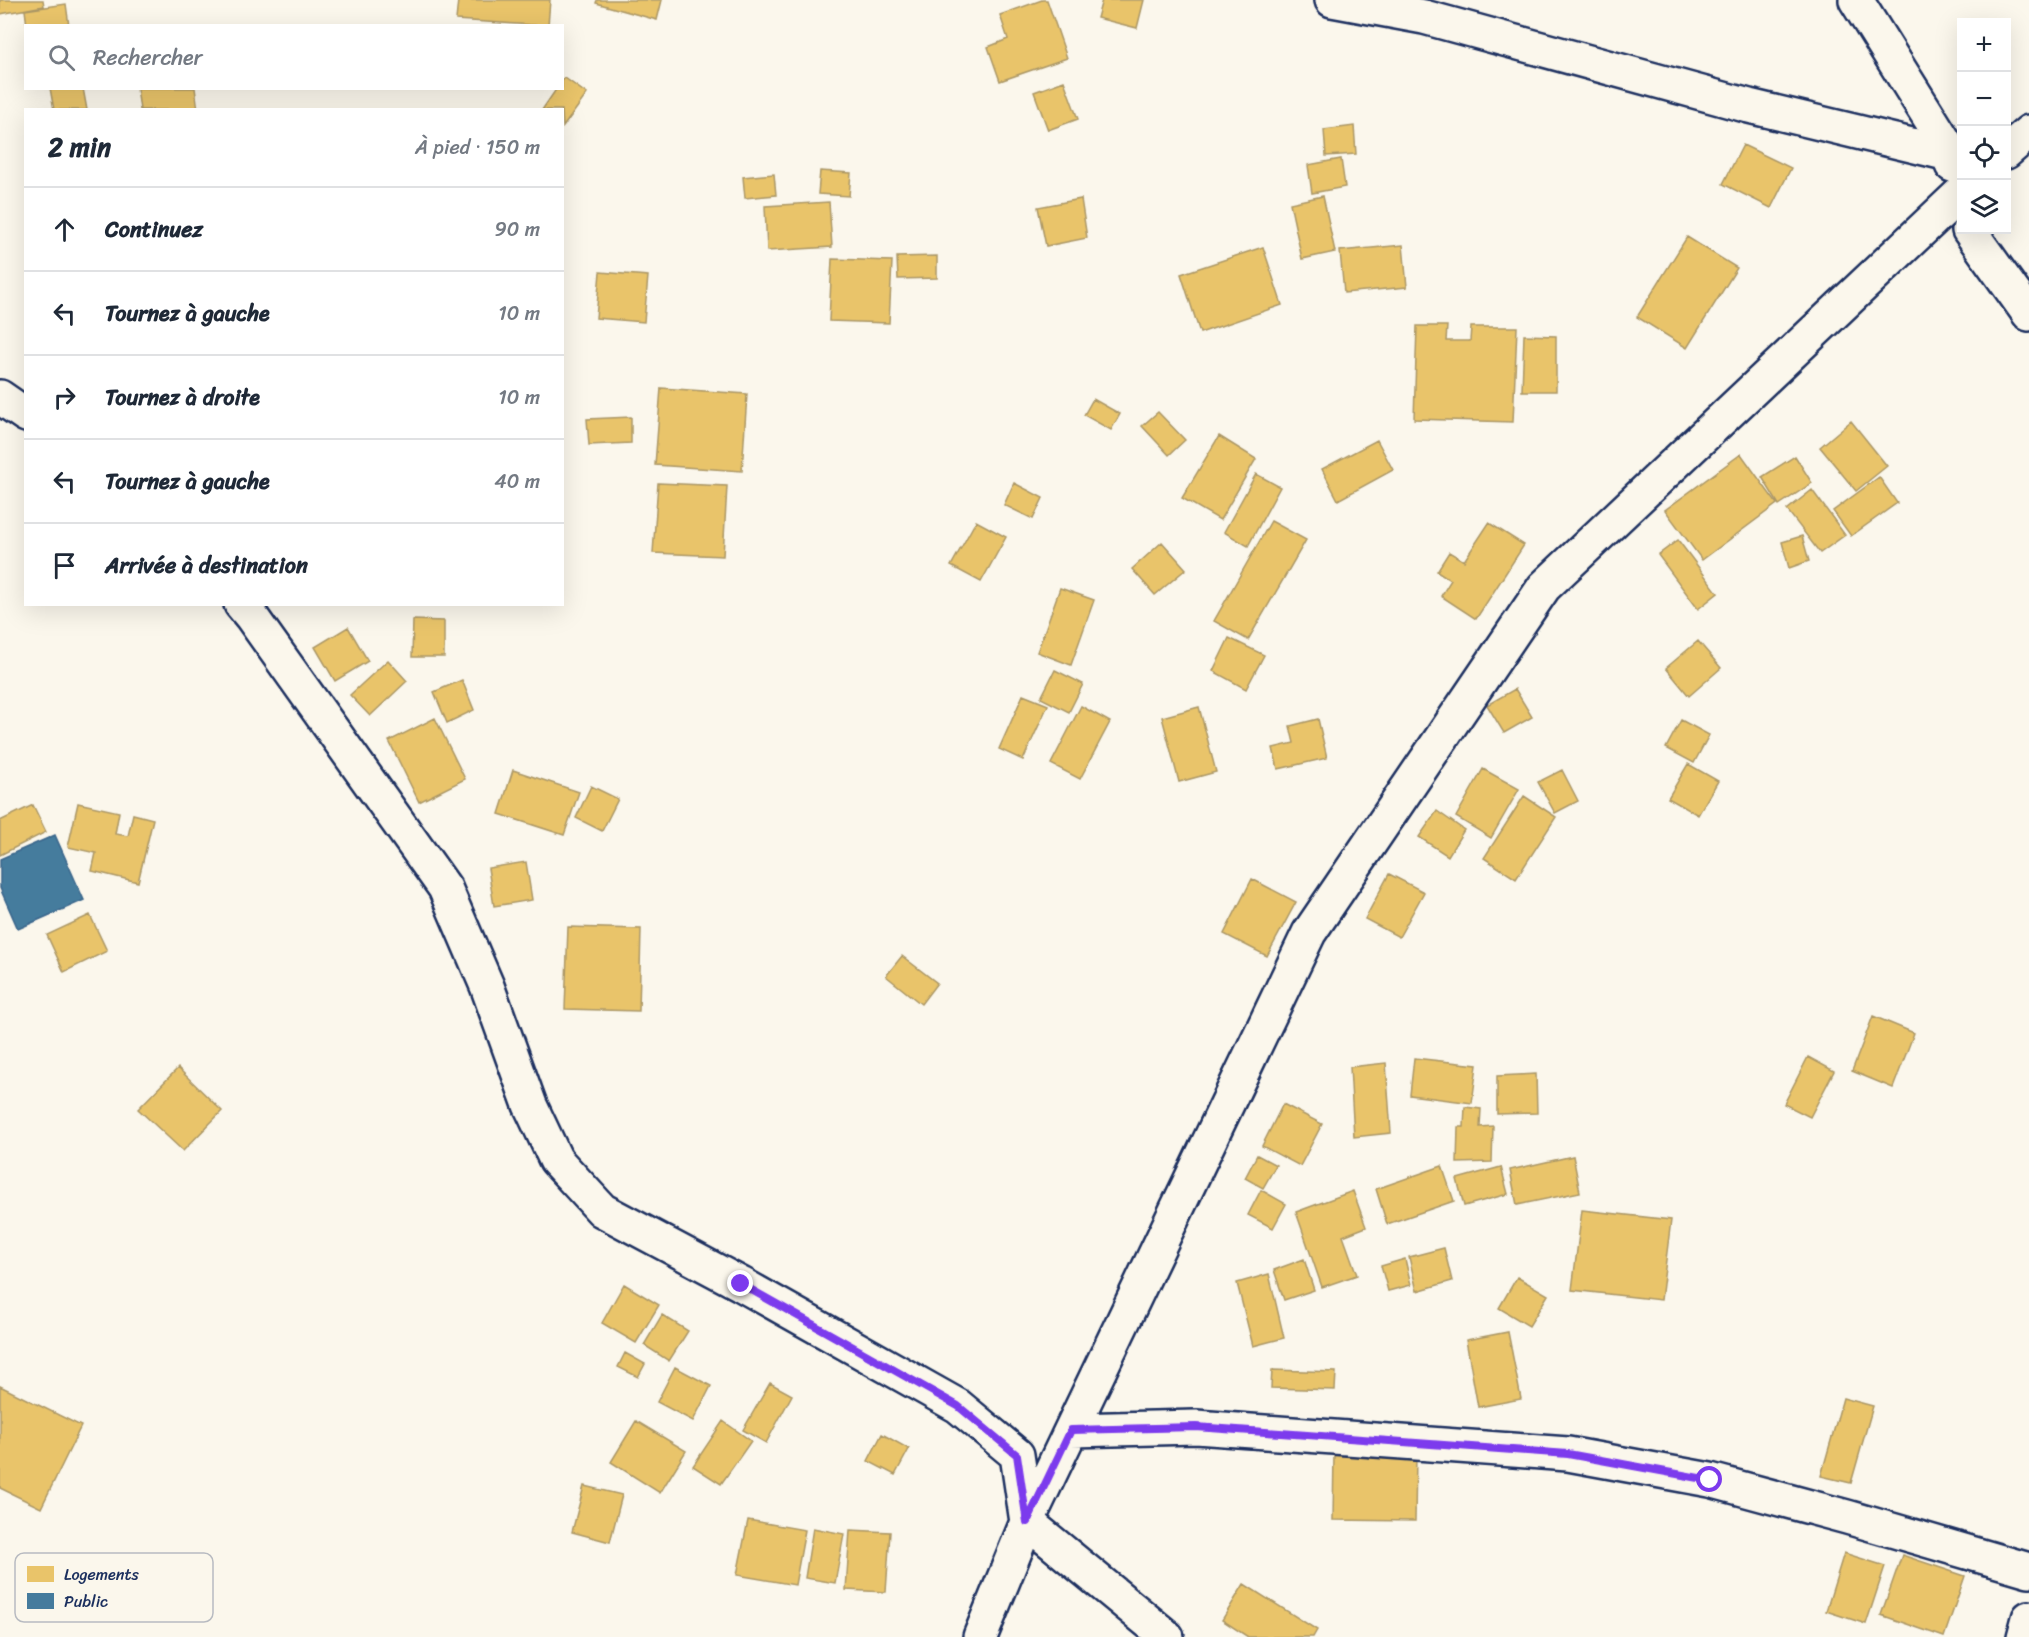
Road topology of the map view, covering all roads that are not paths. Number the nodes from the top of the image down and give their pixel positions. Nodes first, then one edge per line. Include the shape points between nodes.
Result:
1 (1332, 0) edge
2 (1856, 0) edge
3 (2029, 132) edge
4 (2011, 148) edge
5 (1953, 155) junction
6 (1957, 195) edge
7 (1957, 206) edge
8 (1972, 234) edge
9 (2029, 314) edge
10 (0, 397) edge
11 (24, 414) edge
12 (242, 606) edge
13 (1071, 1430) junction
14 (1027, 1522) junction
15 (2029, 1570) edge
16 (2029, 1618) edge
17 (980, 1637) edge
18 (1167, 1637) edge
19 (2024, 1637) edge

1 - 5 street via 1424,17 1749,106
2 - 5 street
3 - 4 street
5 - 6 street
7 - 13 street via 1544,586 1309,933
8 - 9 street
10 - 11 street
12 - 14 street via 445,888 487,986 530,1105 556,1160 602,1210 958,1406 1017,1455
13 - 14 street
13 - 15 street via 1196,1427 1568,1454 1710,1480
14 - 17 street
14 - 18 street
16 - 19 street

